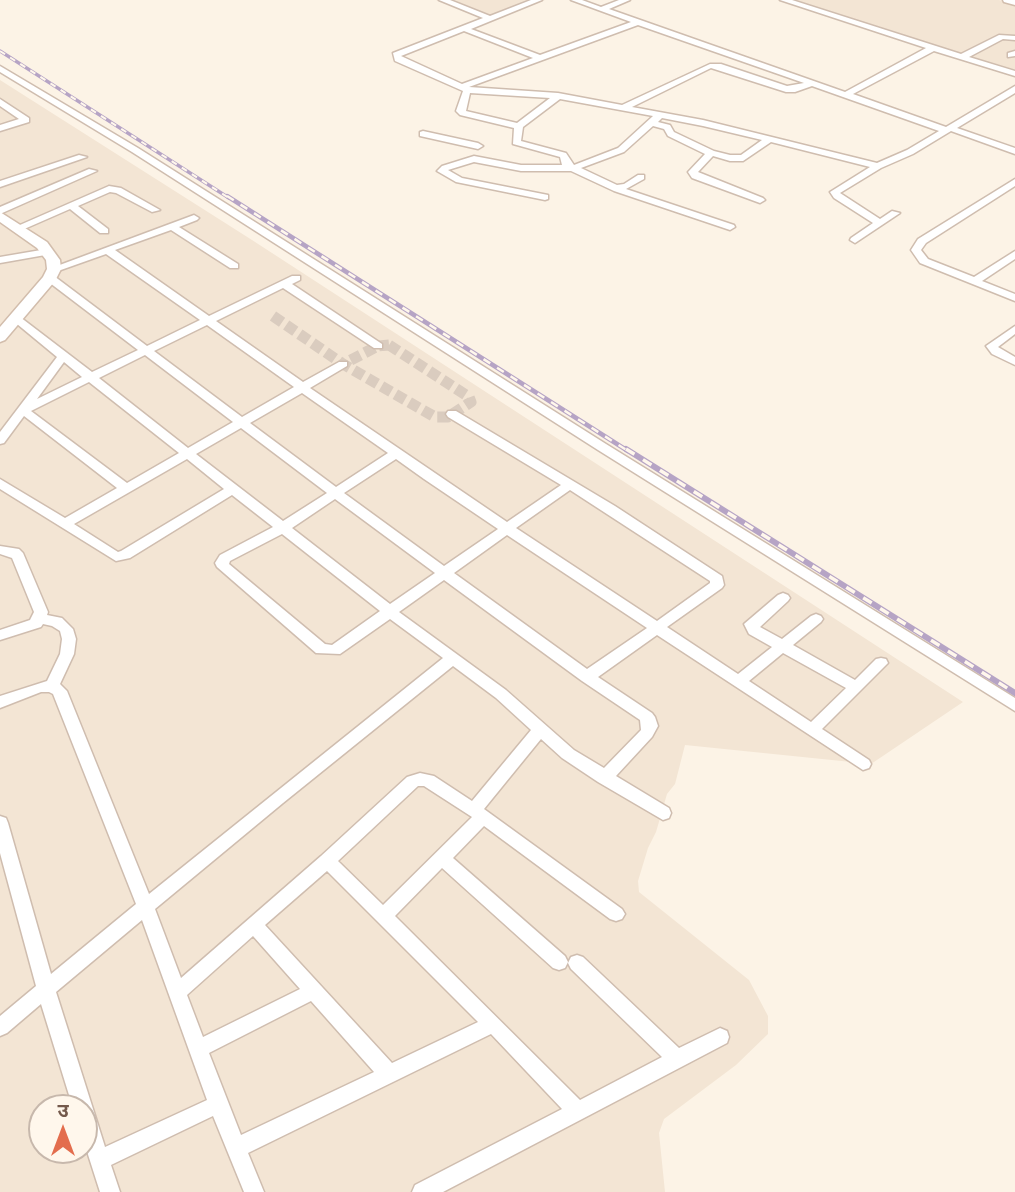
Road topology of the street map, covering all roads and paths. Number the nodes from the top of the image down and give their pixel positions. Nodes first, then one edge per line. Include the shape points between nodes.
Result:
1 (538, 0) edge
2 (575, 0) edge
3 (626, 0) edge
4 (785, 0) edge
5 (1008, 0) edge
6 (452, 1) edge
7 (1015, 2) edge
8 (601, 9) junction
9 (489, 18) junction
10 (638, 22) junction
11 (462, 28) junction
12 (1015, 38) edge
13 (933, 48) junction
14 (962, 57) junction
15 (540, 58) junction
16 (0, 68) edge
17 (1015, 74) edge
18 (811, 83) junction
19 (465, 89) junction
20 (1015, 89) edge
21 (845, 95) junction
22 (558, 96) junction
23 (0, 102) edge
24 (623, 108) junction
25 (656, 119) junction
26 (519, 126) junction
27 (0, 128) edge
28 (948, 129) junction
29 (424, 134) dead end
30 (488, 138) dead end
31 (770, 139) junction
32 (478, 145) junction
33 (1015, 151) edge
34 (711, 153) junction
35 (82, 157) dead end
36 (468, 160) junction
37 (878, 166) junction
38 (573, 168) junction
39 (92, 171) dead end
40 (641, 177) dead end
41 (1015, 182) edge
42 (0, 184) edge
43 (616, 188) junction
44 (545, 197) dead end
45 (760, 200) dead end
46 (70, 205) junction
47 (155, 210) dead end
48 (0, 211) edge
49 (895, 213) dead end
50 (0, 216) edge
51 (194, 218) dead end
52 (880, 223) junction
53 (173, 227) junction
54 (730, 227) dead end
55 (18, 228) junction
56 (104, 231) dead end
57 (855, 240) dead end
58 (109, 251) junction
59 (47, 252) junction
60 (1015, 254) edge
61 (0, 260) edge
62 (234, 266) dead end
63 (52, 274) junction
64 (296, 278) dead end
65 (974, 282) junction
66 (284, 284) junction
67 (1015, 298) edge
68 (16, 319) junction
69 (206, 319) junction
70 (1015, 329) edge
71 (0, 337) edge
72 (378, 346) dead end
73 (143, 351) junction
74 (64, 355) junction
75 (1015, 362) edge
76 (343, 364) tunnel mouth
77 (88, 377) junction
78 (303, 387) junction
79 (23, 410) junction
80 (452, 414) dead end
81 (241, 422) junction
82 (0, 440) edge
83 (188, 452) junction
84 (397, 453) junction
85 (0, 483) edge
86 (569, 485) junction
87 (234, 488) junction
88 (127, 489) junction
89 (335, 493) junction
90 (66, 523) junction
91 (282, 528) junction
92 (506, 529) junction
93 (0, 550) edge
94 (445, 570) junction
95 (783, 598) dead end
96 (389, 611) junction
97 (40, 618) junction
98 (816, 619) dead end
99 (657, 627) junction
100 (0, 635) edge
101 (782, 646) junction
102 (453, 658) junction
103 (881, 663) dead end
104 (587, 677) junction
105 (739, 681) junction
106 (52, 686) junction
107 (856, 687) junction
108 (0, 702) edge
109 (1015, 705) edge
110 (540, 730) junction
111 (812, 730) junction
112 (863, 764) dead end
113 (604, 778) junction
114 (663, 813) dead end
115 (478, 814) junction
116 (0, 822) edge
117 (442, 857) junction
118 (327, 860) junction
119 (146, 908) junction
120 (616, 914) dead end
121 (385, 915) junction
122 (254, 925) junction
123 (46, 989) junction
124 (314, 990) junction
125 (177, 992) junction
126 (493, 1024) junction
127 (0, 1027) edge
128 (720, 1037) dead end
129 (198, 1049) junction
130 (677, 1059) junction
131 (389, 1074) junction
132 (79, 1094) edge
133 (218, 1104) junction
134 (577, 1111) junction
135 (236, 1148) junction
136 (98, 1157) edge
137 (99, 1160) junction
138 (110, 1192) edge
139 (254, 1192) edge
140 (422, 1192) edge

1 - 9 street
2 - 8 street
3 - 8 street
4 - 13 street
5 - 7 street
6 - 9 street
8 - 10 street
9 - 11 street
10 - 15 street
10 - 18 street
11 - 15 street
11 - 19 street via 396,55
12 - 14 street via 1002,37
13 - 14 street
13 - 21 street
14 - 17 street
15 - 19 street
16 - 109 street
18 - 21 street
18 - 24 street via 786,89 710,66
19 - 22 street
19 - 26 street via 460,111
20 - 28 street
21 - 28 street
22 - 24 street
22 - 26 street
23 - 27 street via 26,120
24 - 25 street
25 - 31 street
25 - 34 street via 671,134
25 - 38 street via 621,150
26 - 38 street via 516,142 563,155
28 - 33 street
28 - 37 street
29 - 32 street
30 - 32 street
31 - 34 street via 743,158
31 - 37 street
32 - 36 street
34 - 45 street via 695,176
35 - 42 street
36 - 38 street via 521,168
36 - 44 street via 442,171 459,180
37 - 52 street via 835,192
38 - 43 street
39 - 48 street
40 - 43 street
41 - 65 street via 918,246 918,256 924,261
43 - 54 street
46 - 47 street via 113,189
46 - 55 street
46 - 56 street
49 - 52 street
50 - 55 street
51 - 53 street
52 - 57 street
53 - 58 street
53 - 62 street
55 - 59 street
58 - 63 street
58 - 69 street
59 - 61 street
59 - 63 street via 53,260
60 - 65 street
63 - 68 street
63 - 73 street
64 - 66 street
65 - 67 street
66 - 69 street
66 - 72 street
68 - 71 street
68 - 74 street
69 - 73 street
69 - 78 street
70 - 75 street via 992,346
73 - 77 street
73 - 81 street
74 - 77 street
74 - 79 street
76 - 78 street
77 - 79 street
77 - 83 street
78 - 81 street
78 - 84 street
79 - 82 street
79 - 88 street
80 - 86 street
81 - 83 street
81 - 89 street
83 - 87 street
83 - 88 street
84 - 89 street
84 - 92 street
85 - 90 street
86 - 92 street
86 - 99 street via 717,579 717,586
87 - 90 street via 125,555 116,556
87 - 91 street
88 - 90 street
89 - 91 street
89 - 94 street
91 - 96 street
91 - 96 street via 222,563 320,649 335,650
92 - 94 street
92 - 99 street
93 - 97 street via 18,556
94 - 96 street
94 - 104 street
95 - 101 street via 751,626
96 - 102 street
97 - 100 street
97 - 106 street via 57,622 69,639
98 - 101 street
99 - 104 street
99 - 105 street
101 - 105 street
101 - 107 street
102 - 110 street
102 - 119 street
103 - 107 street
104 - 113 street via 647,717 650,726
105 - 111 street
106 - 108 street
106 - 119 street via 60,691
107 - 111 street
110 - 113 street
110 - 115 street
111 - 112 street
113 - 114 street
115 - 117 street
115 - 118 street via 428,780 413,781
115 - 120 street
116 - 123 street
117 - 121 street
117 - 130 street
118 - 121 street
118 - 122 street
119 - 123 street
119 - 125 street
121 - 126 street
122 - 124 street
122 - 125 street
123 - 127 street
123 - 132 street
124 - 129 street
124 - 131 street
125 - 129 street
126 - 131 street
126 - 134 street
128 - 130 street
129 - 133 street
130 - 134 street
131 - 135 street
133 - 135 street
133 - 137 street
134 - 140 street
135 - 139 street
136 - 137 street
137 - 138 street

